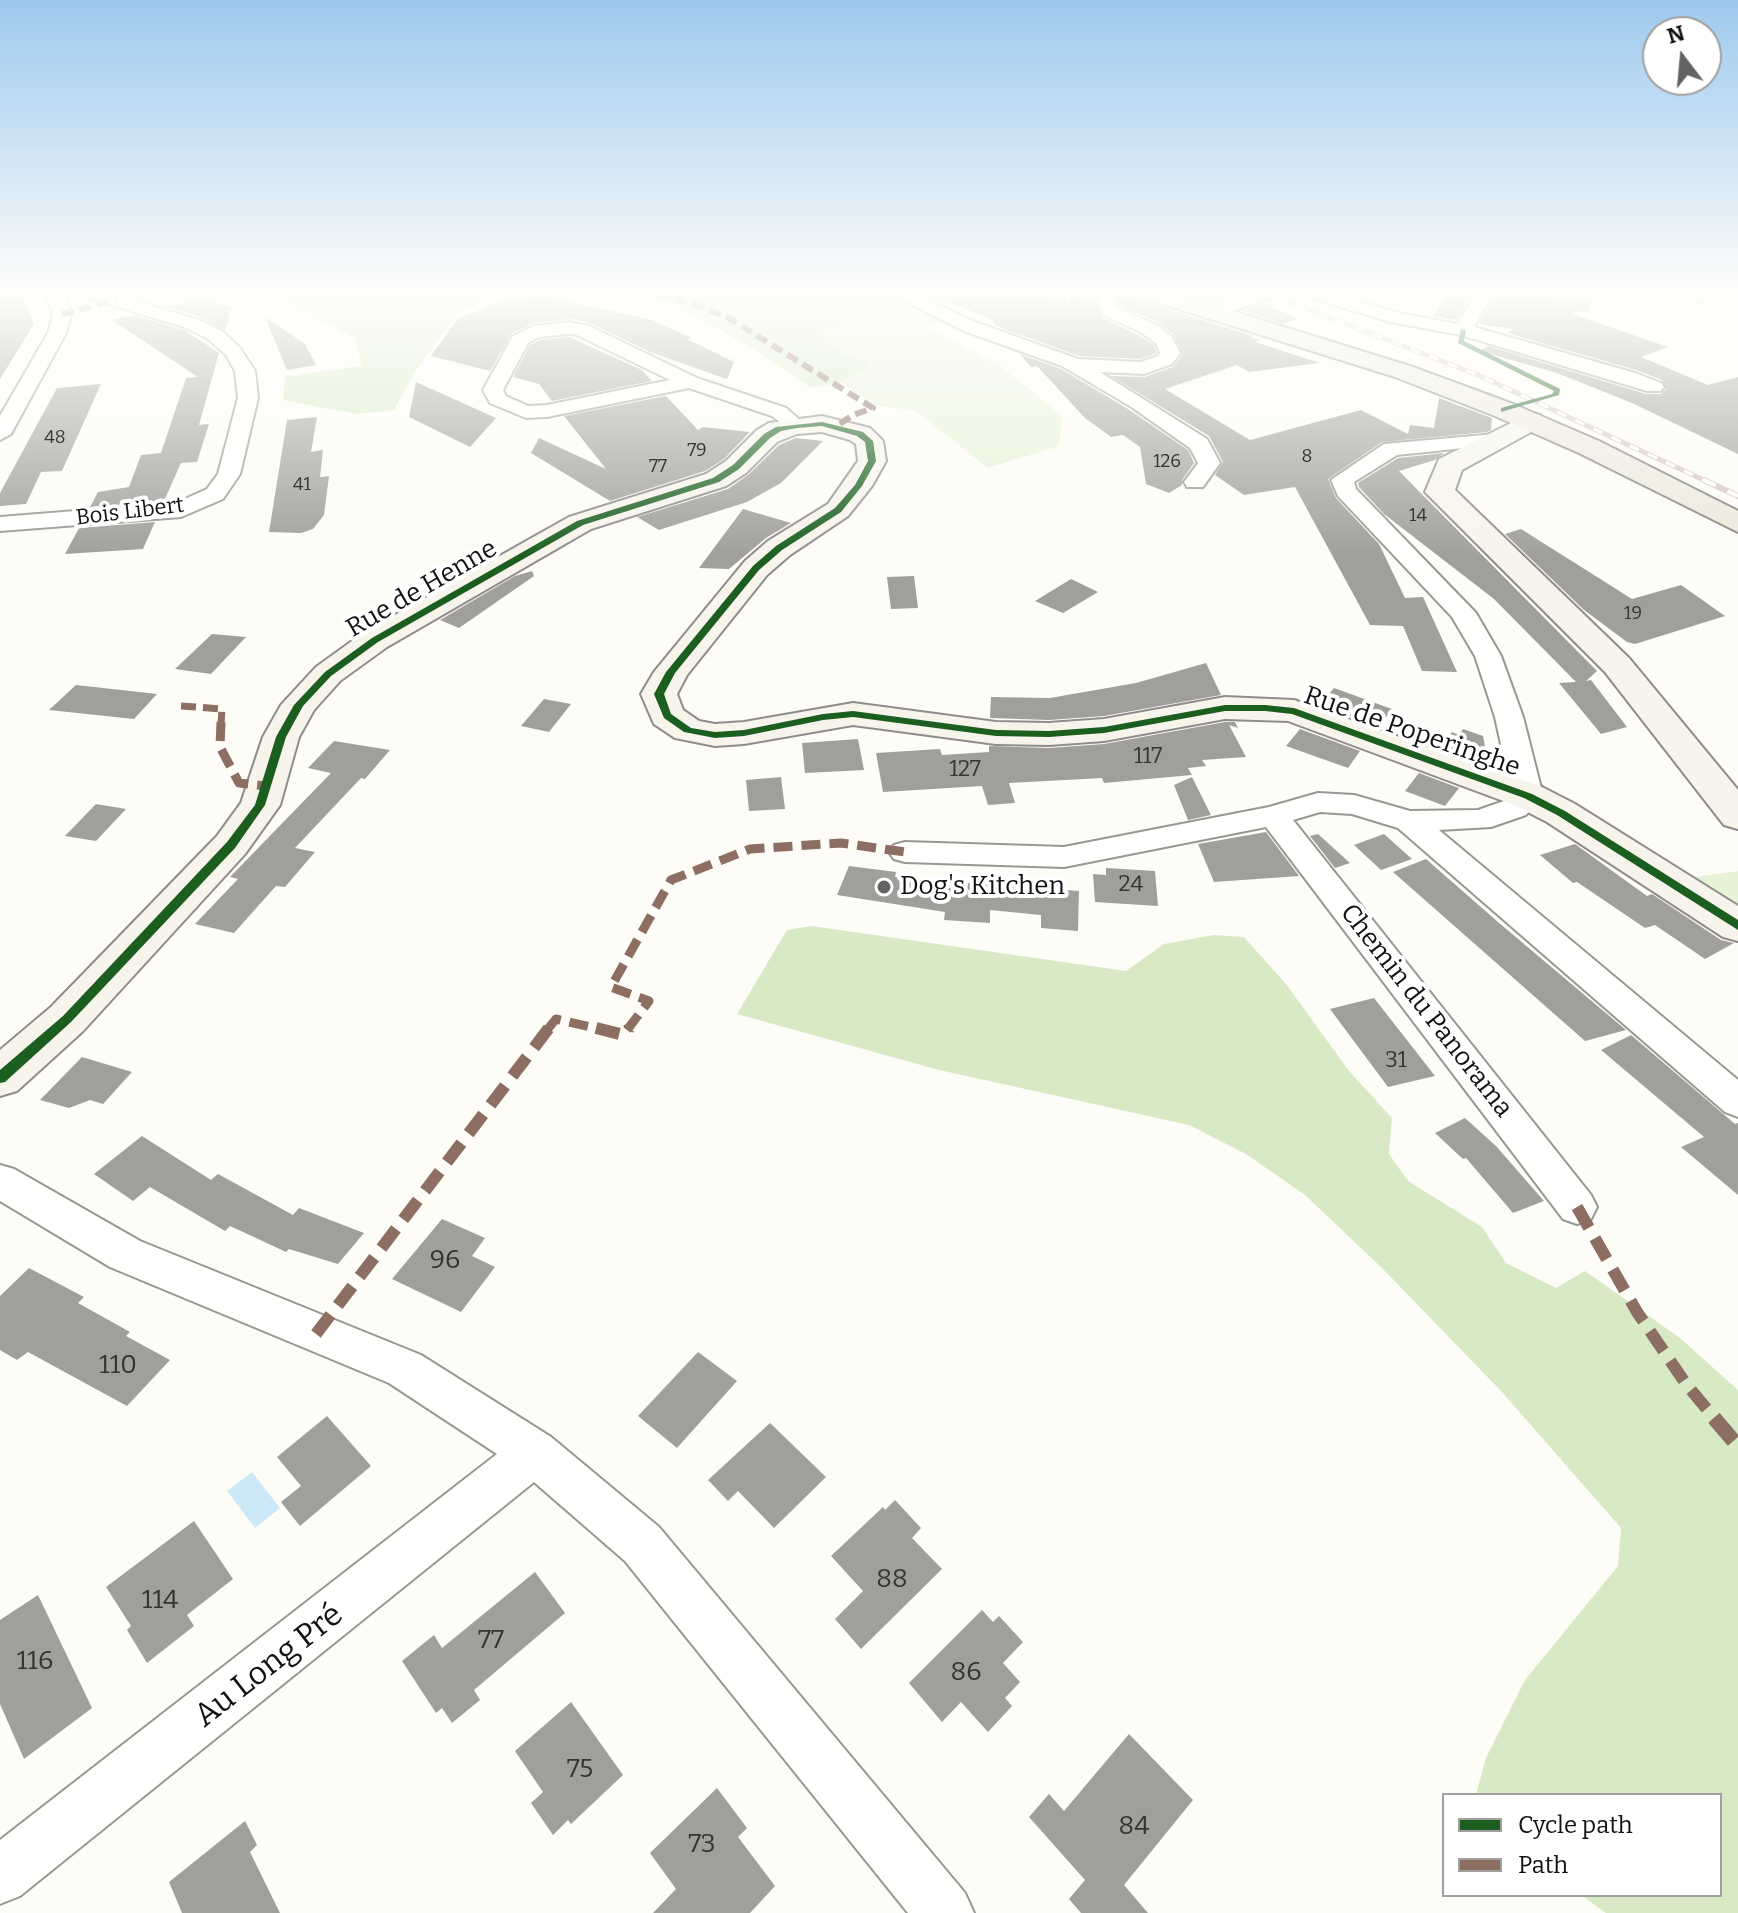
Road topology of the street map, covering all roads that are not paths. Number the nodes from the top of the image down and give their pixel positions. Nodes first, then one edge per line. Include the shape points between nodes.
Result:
1 (30, 380) edge
2 (246, 380) edge
3 (498, 380) edge
4 (686, 380) edge
5 (1098, 380) edge
6 (1425, 380) edge
7 (1637, 380) edge
8 (690, 382) junction
9 (1654, 387) dead end
10 (1531, 421) junction
11 (797, 426) junction
12 (0, 434) edge
13 (1495, 440) junction
14 (1195, 482) dead end
15 (1738, 523) edge
16 (0, 524) edge
17 (1528, 796) junction
18 (1274, 816) junction
19 (1738, 816) edge
20 (1409, 821) junction
21 (905, 852) dead end
22 (1738, 926) edge
23 (0, 1078) edge
24 (1738, 1102) edge
25 (0, 1181) edge
26 (1577, 1207) dead end
27 (535, 1453) junction
28 (0, 1876) edge
29 (945, 1913) edge

1 - 12 street
2 - 16 street, Bois Libert via 248,398 229,474 215,494 181,510
3 - 8 street via 493,390 497,399 526,412
4 - 8 street
5 - 14 street via 1199,444 1209,463
6 - 10 main road
7 - 9 street
8 - 11 street via 779,412
10 - 13 street
10 - 15 main road
11 - 17 street, Rue de Poperinghe via 822,424 860,434 869,441 872,461 838,510 756,568 671,672 659,694 667,716 688,730 744,733 853,714 996,733 1049,734 1104,730 1225,708 1265,708 1294,711
11 - 23 street, Rue de Henne via 767,436 716,480 580,523 375,640 328,674 281,737 260,805 231,845 67,1019
13 - 17 street via 1392,449 1342,480 1346,491 1463,613 1488,656
13 - 19 street via 1449,465 1440,492 1617,665
17 - 20 street via 1515,808 1480,820
17 - 22 street, Rue de Poperinghe
18 - 20 street via 1318,802 1354,805
18 - 21 street via 1064,857
18 - 26 street, Chemin du Panorama
20 - 24 street
25 - 27 street via 125,1254 405,1369
27 - 28 street, Au Long Pré
27 - 29 street via 642,1544

